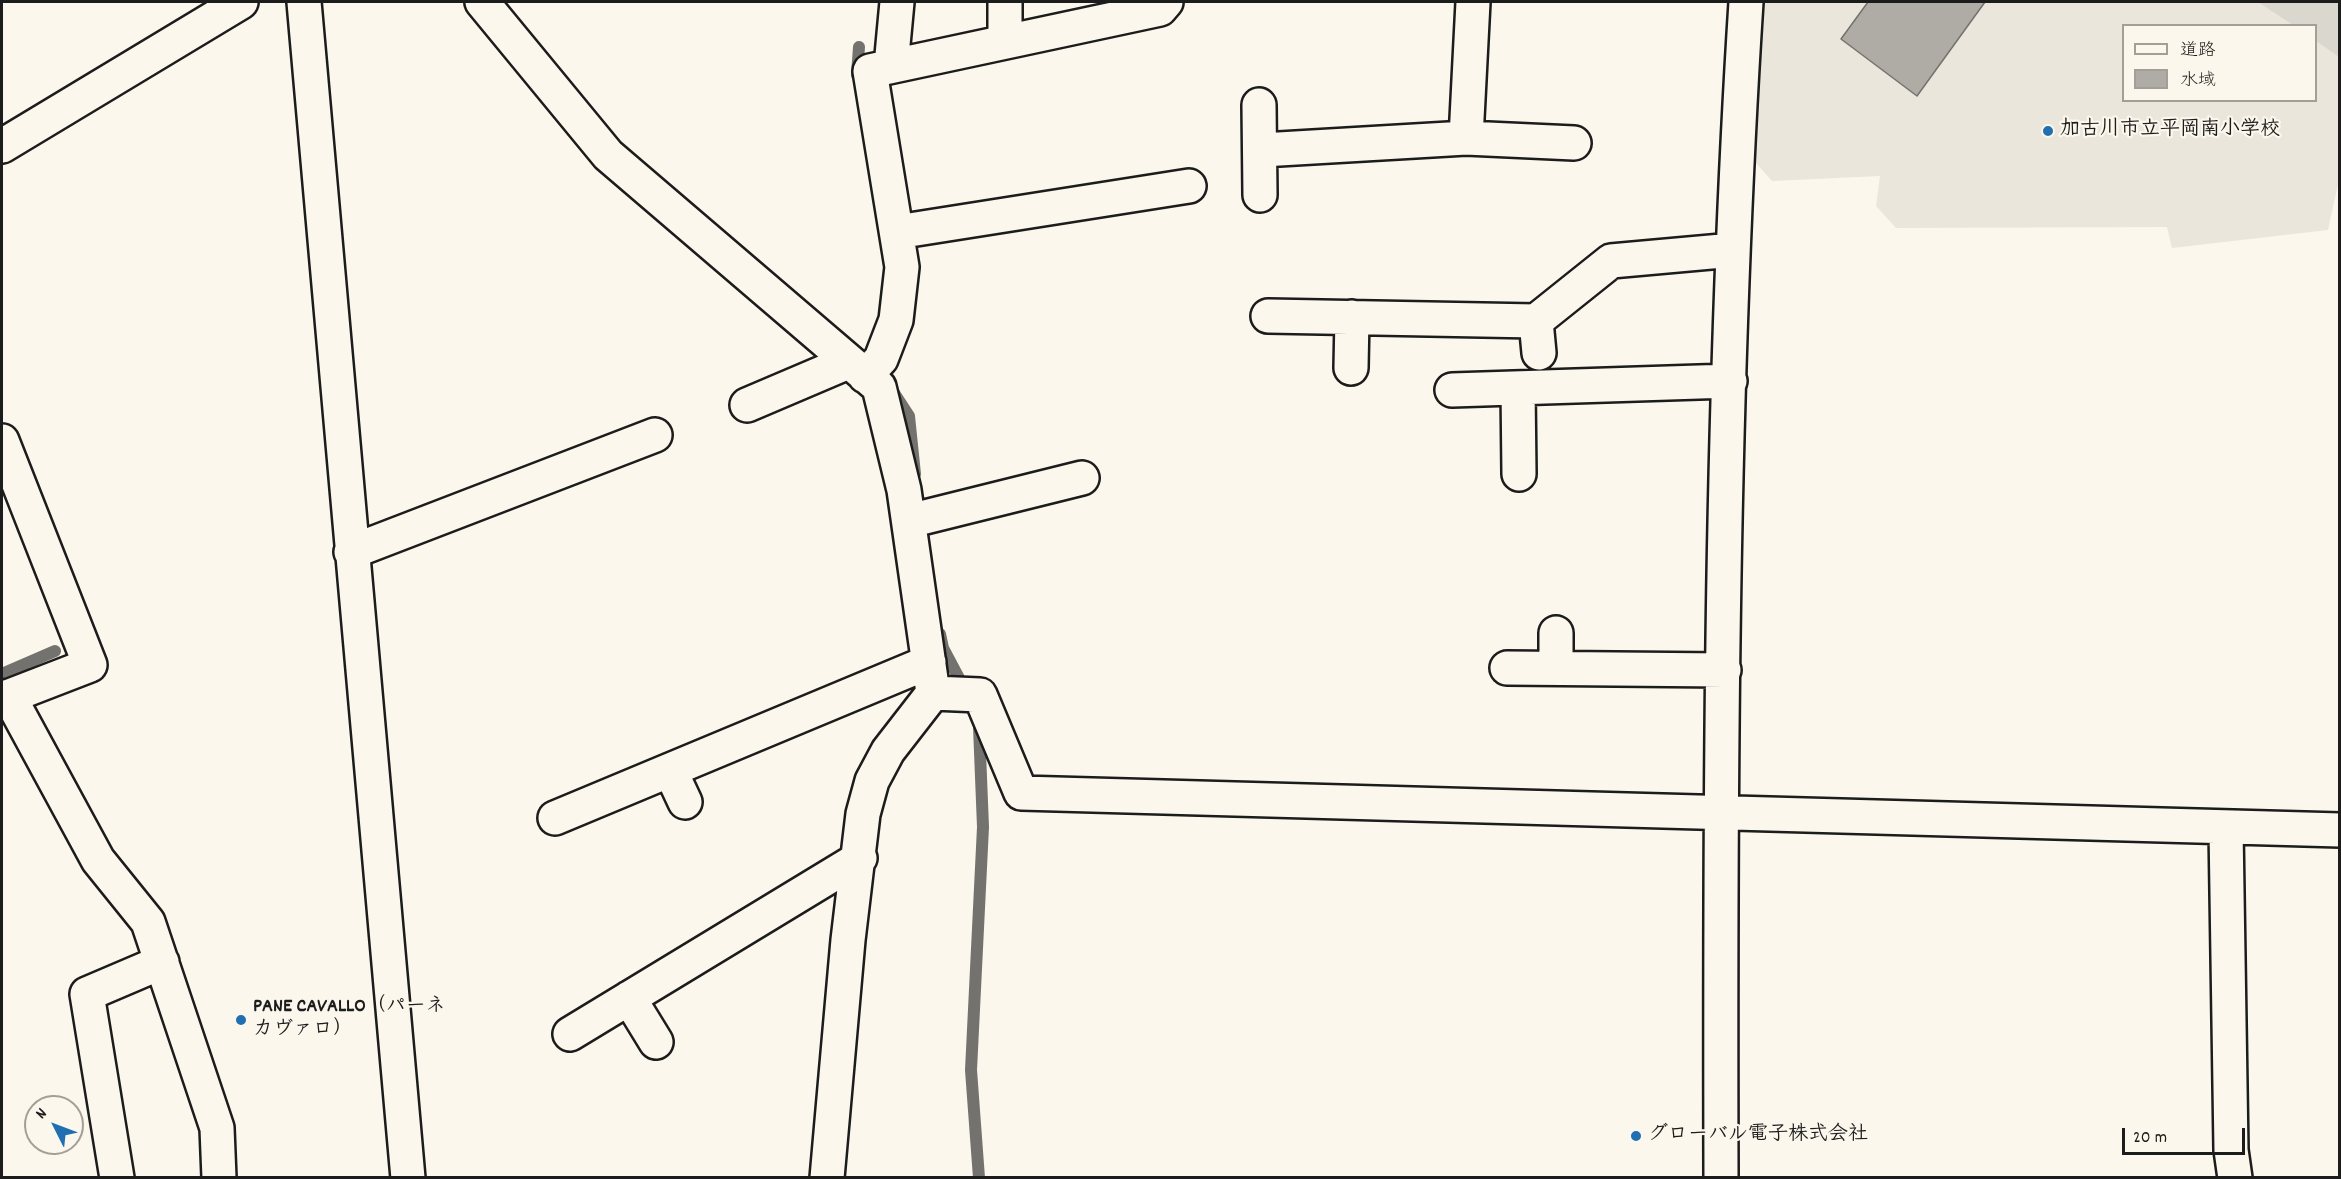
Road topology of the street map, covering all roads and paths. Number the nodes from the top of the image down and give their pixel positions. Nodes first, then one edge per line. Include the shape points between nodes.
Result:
1 (241, 2) edge
2 (304, 2) edge
3 (482, 2) edge
4 (897, 2) edge
5 (1005, 2) edge
6 (1166, 2) edge
7 (1473, 2) edge
8 (1746, 2) edge
9 (1005, 42) junction
10 (891, 66) junction
11 (1259, 105) dead end
12 (1466, 138) junction
13 (1574, 143) dead end
14 (2, 146) edge
15 (1262, 150) junction
16 (1189, 186) dead end
17 (1260, 195) dead end
18 (897, 232) junction
19 (1733, 250) junction
20 (1268, 316) dead end
21 (1352, 318) junction
22 (1536, 321) junction
23 (1539, 353) dead end
24 (1351, 368) dead end
25 (856, 369) junction
26 (1730, 381) junction
27 (1518, 388) junction
28 (1452, 390) dead end
29 (747, 405) dead end
30 (655, 435) dead end
31 (2, 441) edge
32 (1519, 474) dead end
33 (1082, 478) dead end
34 (909, 521) junction
35 (351, 552) junction
36 (1557, 633) dead end
37 (1507, 668) dead end
38 (1556, 668) junction
39 (1724, 670) junction
40 (931, 678) junction
41 (5, 698) edge
42 (670, 770) junction
43 (685, 802) dead end
44 (1720, 811) junction
45 (555, 818) dead end
46 (2226, 828) junction
47 (2340, 830) edge
48 (860, 858) junction
49 (162, 962) junction
50 (629, 998) junction
51 (570, 1034) dead end
52 (656, 1042) dead end
53 (117, 1178) edge
54 (219, 1178) edge
55 (408, 1178) edge
56 (827, 1178) edge
57 (1721, 1178) edge
58 (2235, 1178) edge

1 - 14 street
2 - 35 street
3 - 25 street via 608,155
4 - 10 street
5 - 9 street
6 - 9 street via 1160,9
7 - 12 street
8 - 19 street
9 - 10 street
10 - 18 street via 870,71
11 - 15 street
12 - 13 street
12 - 15 street
15 - 17 street
16 - 18 street
18 - 25 street via 902,267 896,320 881,359
19 - 22 street via 1611,261
19 - 26 street
20 - 21 street
21 - 22 street
21 - 24 street
22 - 23 street
25 - 29 street
25 - 34 street via 879,387
26 - 27 street
26 - 39 street
27 - 28 street
27 - 32 street
30 - 35 street
31 - 41 street via 90,665
33 - 34 street
34 - 40 street
35 - 55 street
36 - 38 street
37 - 38 street
38 - 39 street
39 - 44 street
40 - 42 street
40 - 44 street via 980,695 1022,793
40 - 48 street via 872,781 863,814
41 - 49 street via 98,860 148,922
42 - 43 street
42 - 45 street
44 - 46 street
44 - 57 street
46 - 47 street
46 - 58 street via 2231,1150
48 - 50 street
48 - 56 street via 848,940
49 - 53 street via 87,994
49 - 54 street via 217,1128
50 - 51 street
50 - 52 street

